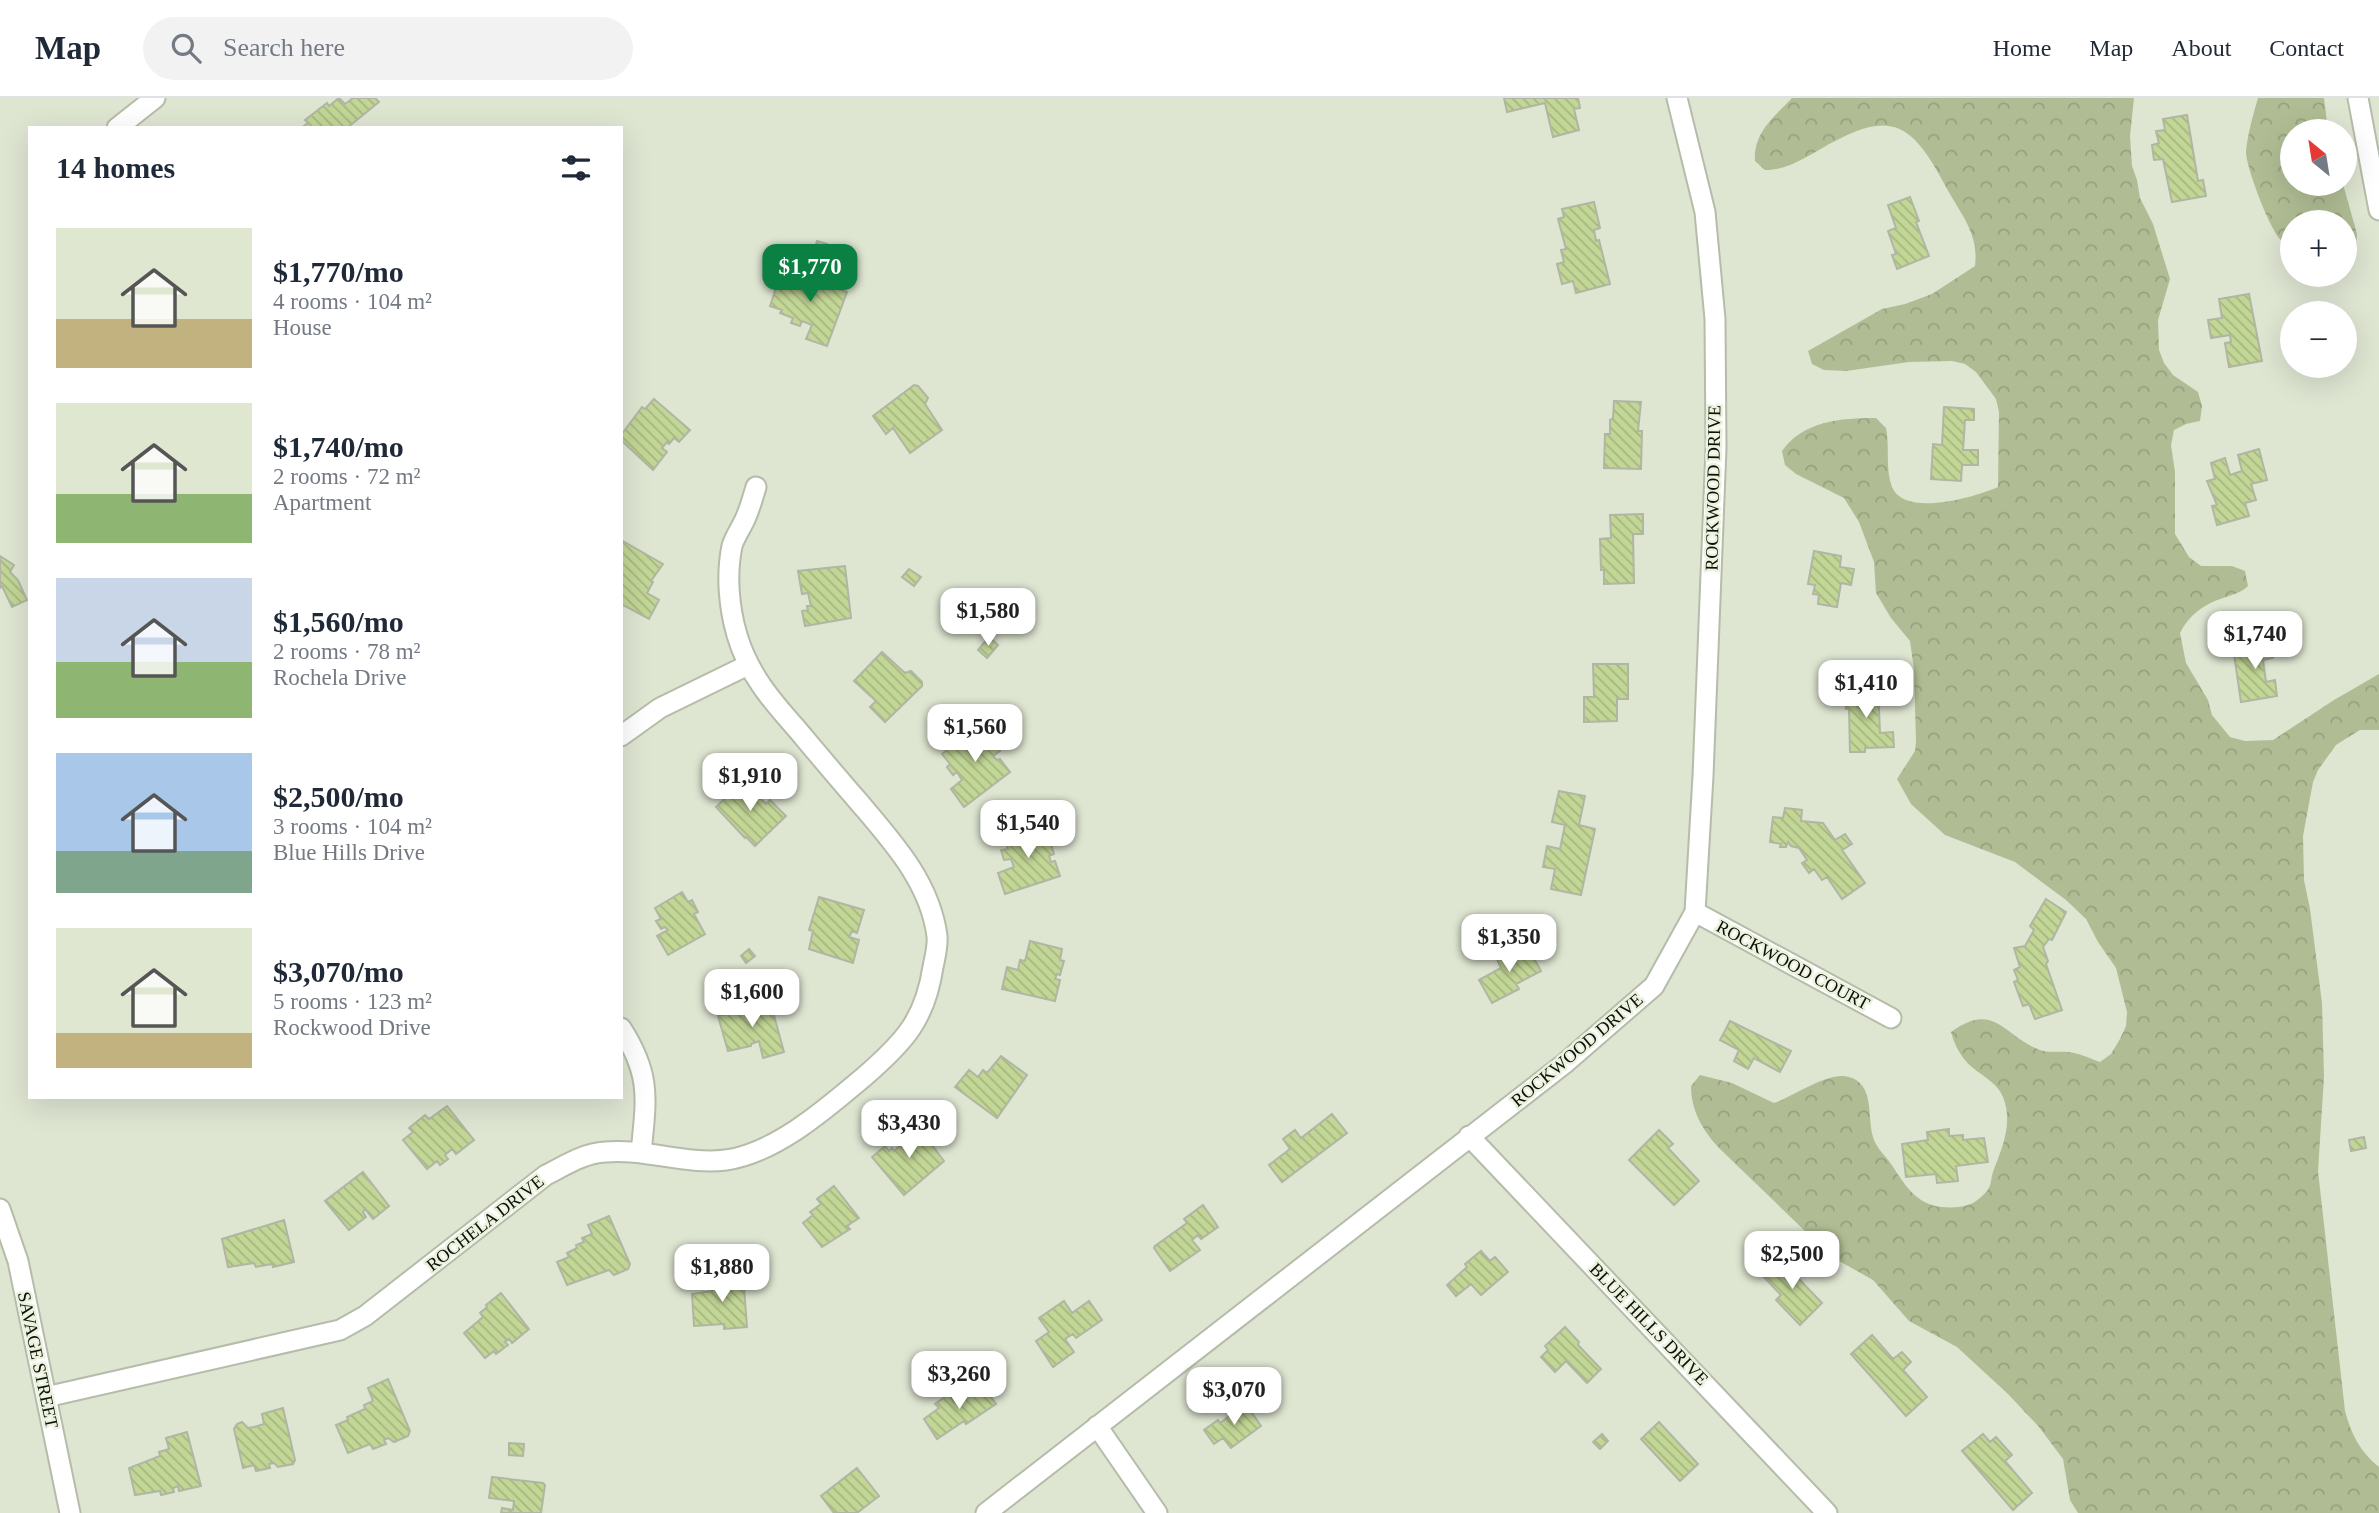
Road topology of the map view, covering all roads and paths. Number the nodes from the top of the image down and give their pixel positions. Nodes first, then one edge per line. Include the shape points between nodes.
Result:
1 (155, 98) edge
2 (1677, 98) edge
3 (2358, 98) edge
4 (120, 126) edge
5 (2379, 210) edge
6 (757, 487) dead end
7 (748, 665) junction
8 (623, 735) edge
9 (1695, 912) junction
10 (1891, 1018) dead end
11 (623, 1032) edge
12 (1469, 1136) junction
13 (641, 1153) junction
14 (0, 1209) edge
15 (46, 1397) junction
16 (1097, 1426) junction
17 (70, 1513) edge
18 (986, 1513) edge
19 (1157, 1513) edge
20 (1827, 1513) edge

1 - 4 street
2 - 9 street, ROCKWOOD DRIVE via 1705,212 1714,319 1716,448
3 - 5 street
6 - 7 street, ROCHELA DRIVE via 733,544 729,571 730,603
7 - 8 street via 660,708
7 - 13 street, ROCHELA DRIVE via 765,693 912,868 929,899 938,938 931,983 917,1020 899,1046 810,1120 766,1148 726,1160
9 - 10 street, ROCKWOOD COURT
9 - 12 street, ROCKWOOD DRIVE via 1654,986 1564,1064
11 - 13 street via 643,1071 646,1101
12 - 16 street, ROCKWOOD DRIVE
12 - 20 street, BLUE HILLS DRIVE
13 - 15 street, ROCHELA DRIVE via 603,1152 546,1175 374,1309 340,1329
14 - 15 street, SAVAGE STREET via 18,1261
15 - 17 street, SAVAGE STREET
16 - 18 street, ROCKWOOD DRIVE
16 - 19 street

